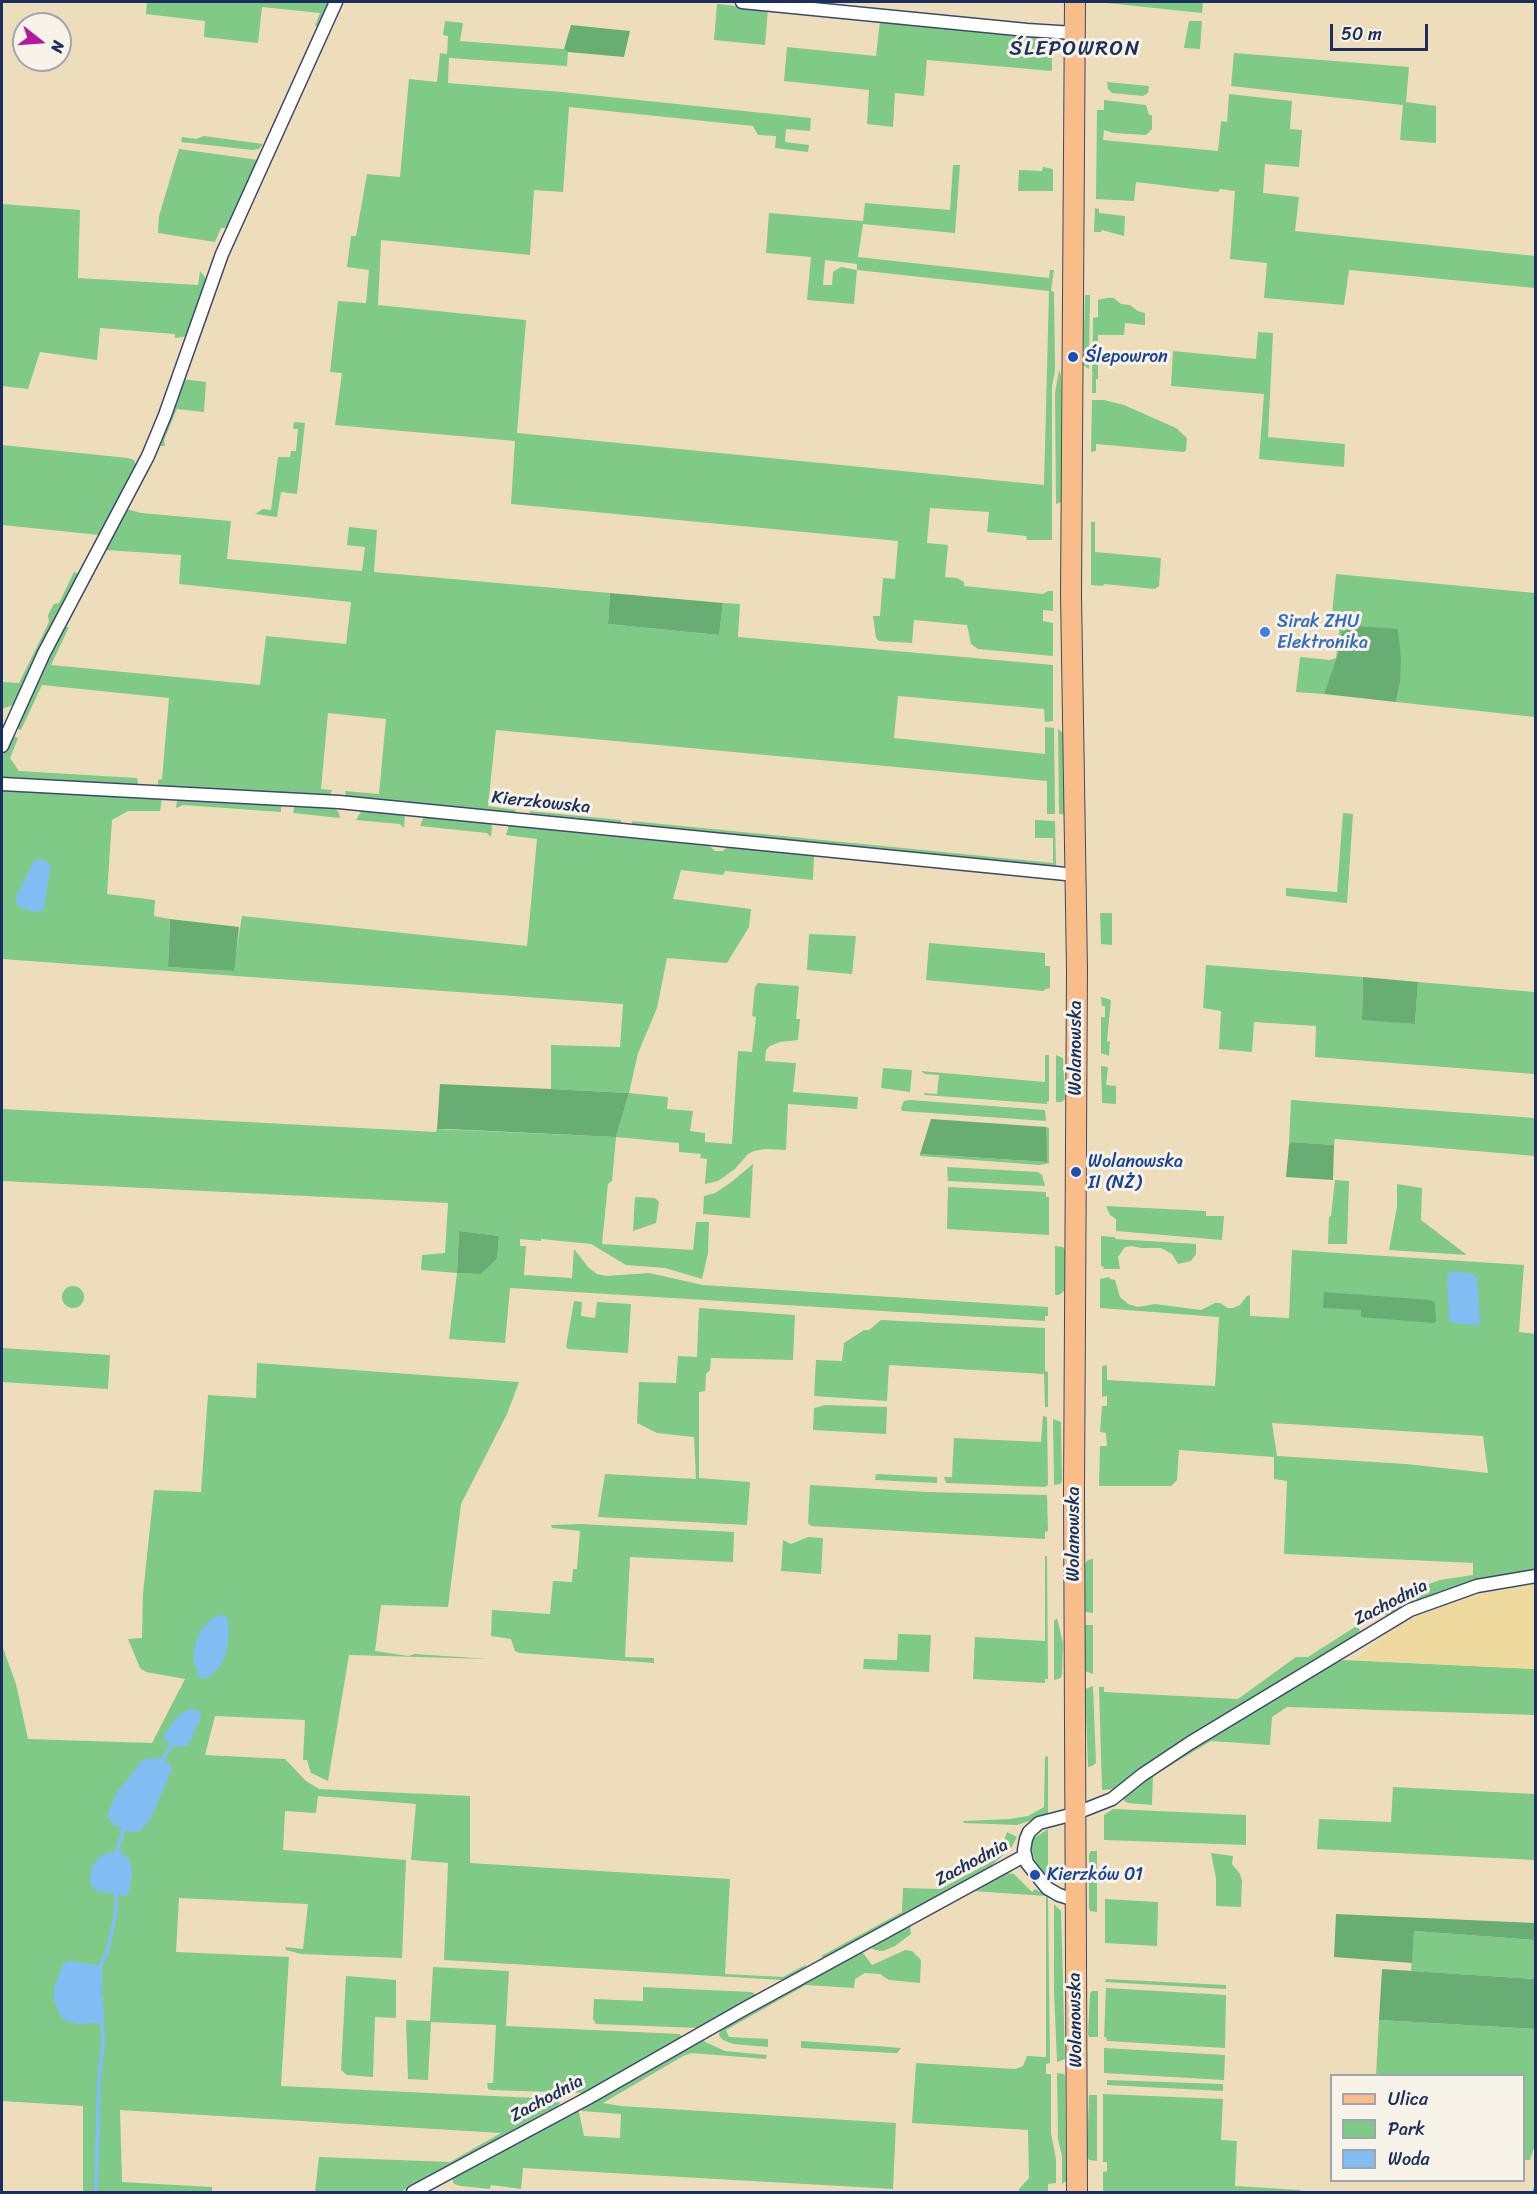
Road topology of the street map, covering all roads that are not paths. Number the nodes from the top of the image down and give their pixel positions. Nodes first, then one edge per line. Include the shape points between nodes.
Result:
1 (336, 2) edge
2 (742, 2) edge
3 (1075, 2) edge
4 (1074, 33) junction
5 (2, 746) edge
6 (2, 784) edge
7 (1076, 875) junction
8 (1536, 1576) edge
9 (1074, 1814) junction
10 (1024, 1856) junction
11 (1075, 1900) junction
12 (413, 2193) edge
13 (1077, 2193) edge

1 - 5 street via 233,227 148,456 44,653
2 - 4 street
3 - 4 main road, Wolanowska
4 - 7 main road, Wolanowska via 1071,594
6 - 7 street, Kierzkowska via 339,801
7 - 9 main road, Wolanowska
8 - 9 street, Zachodnia via 1477,1586 1410,1610 1190,1743 1112,1799
9 - 10 street, Zachodnia via 1039,1823 1026,1839
9 - 11 main road, Wolanowska
10 - 11 street via 1047,1888
10 - 12 street, Zachodnia
11 - 13 main road, Wolanowska

